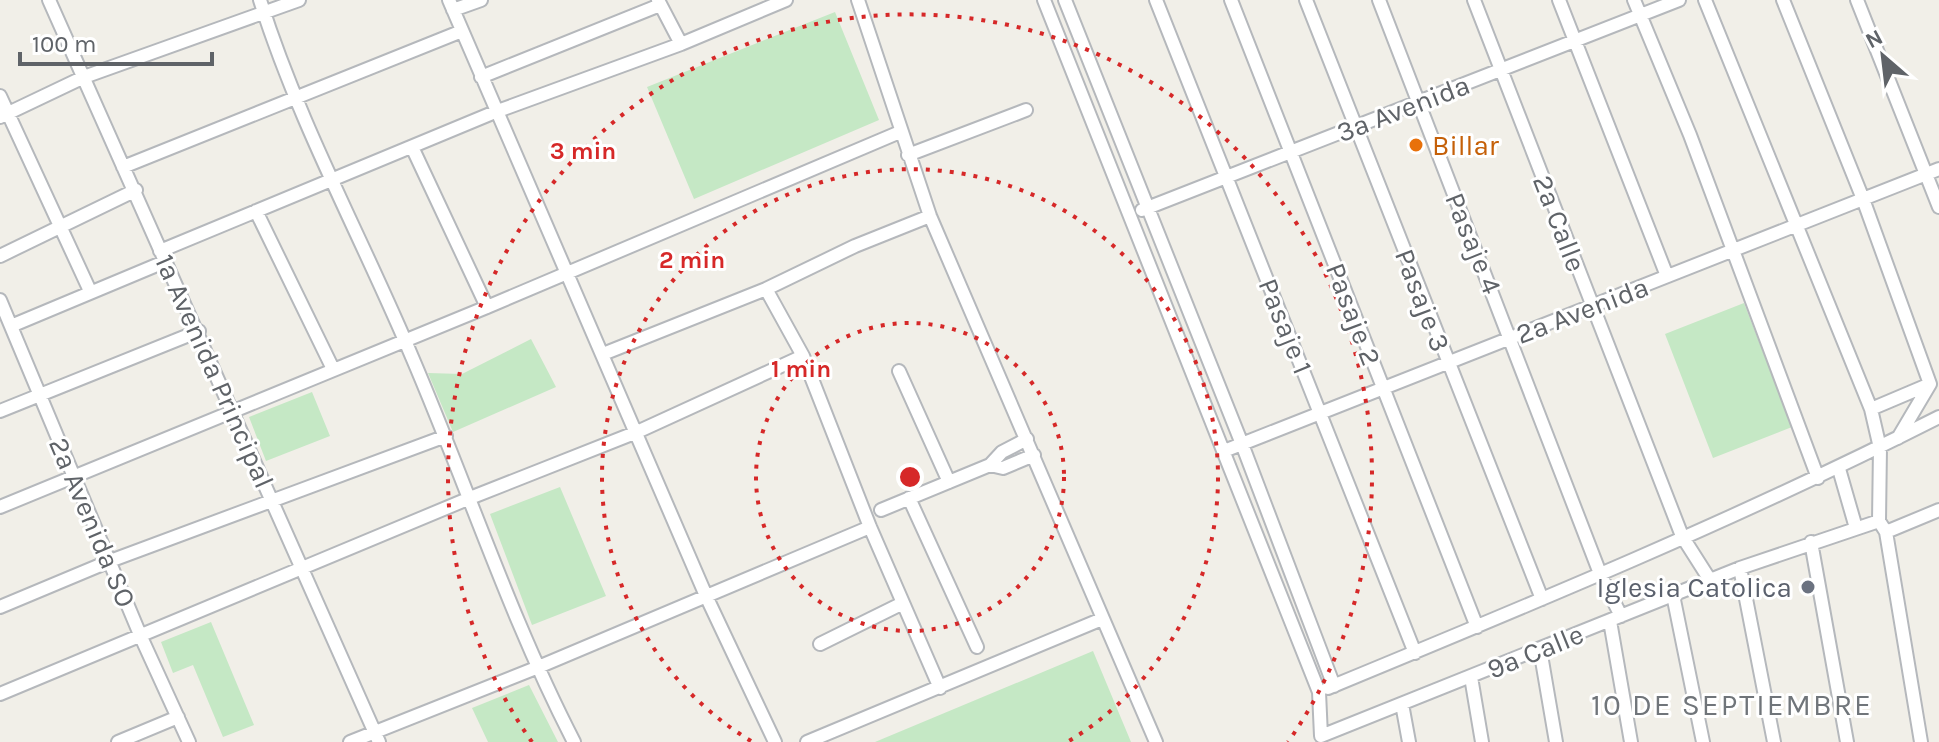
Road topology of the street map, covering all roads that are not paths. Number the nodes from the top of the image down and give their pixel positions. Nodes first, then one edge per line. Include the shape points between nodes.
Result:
1 (49, 0) edge
2 (260, 0) edge
3 (299, 0) edge
4 (481, 0) edge
5 (786, 0) edge
6 (858, 0) edge
7 (1044, 0) edge
8 (1065, 0) edge
9 (1156, 0) edge
10 (1231, 0) edge
11 (1306, 0) edge
12 (1379, 0) edge
13 (1474, 0) edge
14 (1559, 0) edge
15 (1634, 0) edge
16 (1679, 0) edge
17 (1705, 0) edge
18 (1783, 0) edge
19 (1857, 0) edge
20 (659, 2) edge
21 (451, 5) edge
22 (265, 15) junction
23 (1640, 15) junction
24 (462, 31) junction
25 (1575, 41) junction
26 (681, 44) junction
27 (1501, 69) junction
28 (84, 77) junction
29 (481, 77) junction
30 (0, 96) edge
31 (295, 97) junction
32 (1418, 102) junction
33 (1026, 110) dead end
34 (495, 112) junction
35 (4, 116) edge
36 (1355, 126) junction
37 (900, 132) junction
38 (412, 147) junction
39 (1291, 151) junction
40 (908, 155) junction
41 (123, 167) junction
42 (1939, 169) edge
43 (1926, 175) junction
44 (1226, 177) junction
45 (331, 180) junction
46 (136, 190) junction
47 (1863, 199) junction
48 (1939, 207) edge
49 (1146, 208) junction
50 (256, 211) junction
51 (1128, 215) junction
52 (930, 216) junction
53 (62, 224) junction
54 (1799, 224) junction
55 (1733, 250) junction
56 (0, 256) edge
57 (162, 256) junction
58 (568, 271) junction
59 (1667, 276) junction
60 (766, 289) junction
61 (90, 291) junction
62 (0, 300) edge
63 (1592, 306) junction
64 (487, 307) junction
65 (11, 326) junction
66 (199, 331) junction
67 (1511, 337) junction
68 (405, 340) junction
69 (603, 354) junction
70 (803, 356) junction
71 (1447, 363) junction
72 (333, 369) junction
73 (899, 371) dead end
74 (1930, 384) junction
75 (1382, 388) junction
76 (40, 395) junction
77 (1871, 409) junction
78 (234, 410) junction
79 (0, 411) edge
80 (1320, 413) junction
81 (1939, 417) edge
82 (637, 432) junction
83 (446, 436) junction
84 (1898, 438) junction
85 (1027, 439) junction
86 (1242, 444) junction
87 (1880, 448) junction
88 (1224, 451) junction
89 (1034, 455) junction
90 (990, 465) junction
91 (1839, 469) junction
92 (74, 477) junction
93 (1818, 478) junction
94 (949, 482) junction
95 (470, 498) junction
96 (909, 498) junction
97 (274, 501) junction
98 (0, 507) edge
99 (881, 510) dead end
100 (1939, 510) edge
101 (1883, 526) junction
102 (870, 527) junction
103 (1856, 528) junction
104 (1682, 536) junction
105 (1811, 542) junction
106 (110, 561) junction
107 (1740, 568) junction
108 (304, 569) junction
109 (1601, 576) junction
110 (1710, 580) junction
111 (1673, 595) junction
112 (707, 598) junction
113 (1542, 599) junction
114 (903, 603) junction
115 (0, 607) edge
116 (1615, 618) junction
117 (1102, 619) junction
118 (1477, 627) junction
119 (141, 637) junction
120 (820, 644) dead end
121 (977, 647) dead end
122 (1540, 649) junction
123 (1415, 653) junction
124 (536, 668) junction
125 (1471, 677) junction
126 (1334, 686) junction
127 (940, 688) junction
128 (1319, 692) junction
129 (0, 694) edge
130 (1402, 704) junction
131 (178, 717) junction
132 (376, 737) edge
133 (1322, 739) edge
134 (118, 742) edge
135 (189, 742) edge
136 (350, 742) edge
137 (574, 742) edge
138 (775, 742) edge
139 (807, 742) edge
140 (1156, 742) edge
141 (1307, 742) edge
142 (1409, 742) edge
143 (1482, 742) edge
144 (1556, 742) edge
145 (1631, 742) edge
146 (1703, 742) edge
147 (1774, 742) edge
148 (1847, 742) edge
149 (1921, 742) edge

1 - 28 street, 1a Avenida Principal
2 - 22 street
3 - 22 street
4 - 21 street
5 - 26 street
6 - 37 street
7 - 51 street
8 - 49 street
9 - 44 street, Pasaje 1
10 - 39 street, Pasaje 2
11 - 36 street, Pasaje 3
12 - 32 street, Pasaje 4
13 - 27 street, 2a Calle
14 - 25 street
15 - 23 street
16 - 23 street, 3a Avenida
17 - 54 street
18 - 47 street
19 - 43 street
20 - 26 street
20 - 29 street
21 - 24 street
22 - 28 street
22 - 31 street
23 - 25 street, 3a Avenida
23 - 55 street
24 - 29 street
24 - 31 street
25 - 27 street, 3a Avenida
25 - 59 street
26 - 34 street
27 - 32 street, 3a Avenida
27 - 63 street, 2a Calle
28 - 35 street
28 - 41 street, 1a Avenida Principal
29 - 34 street
30 - 35 street
31 - 41 street
31 - 45 street
32 - 36 street, 3a Avenida
32 - 67 street, Pasaje 4
33 - 40 street
34 - 38 street
34 - 58 street
35 - 53 street
36 - 39 street, 3a Avenida
36 - 71 street, Pasaje 3
37 - 40 street
37 - 58 street
38 - 45 street
38 - 64 street
39 - 44 street, 3a Avenida
39 - 75 street, Pasaje 2
40 - 52 street
41 - 46 street, 1a Avenida Principal
42 - 43 street, 2a Avenida
43 - 47 street, 2a Avenida
43 - 48 street
44 - 49 street, 3a Avenida
44 - 80 street, Pasaje 1
45 - 50 street
45 - 68 street
46 - 53 street
46 - 57 street, 1a Avenida Principal
47 - 54 street, 2a Avenida
47 - 74 street
49 - 51 street, 3a Avenida
49 - 86 street
50 - 57 street
50 - 72 street
51 - 88 street
52 - 60 street
52 - 85 street
53 - 56 street
53 - 61 street
54 - 55 street, 2a Avenida
54 - 77 street
55 - 59 street, 2a Avenida
55 - 93 street
57 - 61 street
57 - 66 street, 1a Avenida Principal
58 - 64 street
58 - 69 street
59 - 63 street, 2a Avenida
60 - 69 street
60 - 70 street
61 - 65 street
62 - 65 street, 2a Avenida SO
63 - 67 street, 2a Avenida
63 - 104 street, 2a Calle
64 - 68 street
65 - 76 street, 2a Avenida SO
66 - 76 street
66 - 78 street, 1a Avenida Principal
67 - 71 street, 2a Avenida
67 - 109 street, Pasaje 4
68 - 72 street
68 - 83 street
69 - 82 street
70 - 82 street
70 - 102 street
71 - 75 street, 2a Avenida
71 - 113 street, Pasaje 3
72 - 78 street
73 - 94 street
74 - 77 street
74 - 84 street
75 - 80 street, 2a Avenida
75 - 118 street, Pasaje 2
76 - 79 street
76 - 92 street, 2a Avenida SO
77 - 87 street
78 - 92 street
78 - 97 street, 1a Avenida Principal
80 - 86 street, 2a Avenida
80 - 123 street, Pasaje 1
81 - 84 street
82 - 95 street
82 - 112 street
83 - 95 street
83 - 97 street
84 - 87 street
85 - 89 street
85 - 90 street
86 - 88 street, 2a Avenida
86 - 126 street
87 - 91 street
87 - 101 street
88 - 128 street
89 - 90 street via 1003,468
89 - 117 street
90 - 94 street
91 - 93 street
91 - 103 street
92 - 98 street
92 - 106 street, 2a Avenida SO
93 - 104 street
94 - 96 street
95 - 108 street
95 - 124 street
96 - 99 street
96 - 121 street
97 - 106 street
97 - 108 street, 1a Avenida Principal
100 - 101 street, 9a Calle
101 - 103 street, 9a Calle
101 - 149 street
102 - 112 street
102 - 114 street
103 - 105 street, 9a Calle
104 - 109 street
104 - 110 street, 2a Calle
105 - 107 street, 9a Calle
105 - 148 street
106 - 115 street
106 - 119 street, 2a Avenida SO
107 - 110 street, 9a Calle
107 - 147 street
108 - 119 street
108 - 132 street, 1a Avenida Principal
109 - 113 street
109 - 116 street, Pasaje 4
110 - 111 street, 9a Calle
111 - 116 street, 9a Calle
111 - 146 street
112 - 124 street
112 - 138 street
113 - 118 street
114 - 120 street
114 - 127 street
116 - 122 street, 9a Calle
116 - 145 street, Pasaje 4
117 - 127 street
117 - 140 street
118 - 123 street
119 - 129 street
119 - 131 street, 2a Avenida SO
122 - 125 street, 9a Calle
122 - 144 street
123 - 126 street
124 - 132 street
124 - 137 street
125 - 130 street, 9a Calle
125 - 143 street
126 - 128 street
127 - 139 street
128 - 133 street
130 - 133 street, 9a Calle
130 - 142 street
131 - 134 street
131 - 135 street, 2a Avenida SO
132 - 136 street
133 - 141 street, 9a Calle

